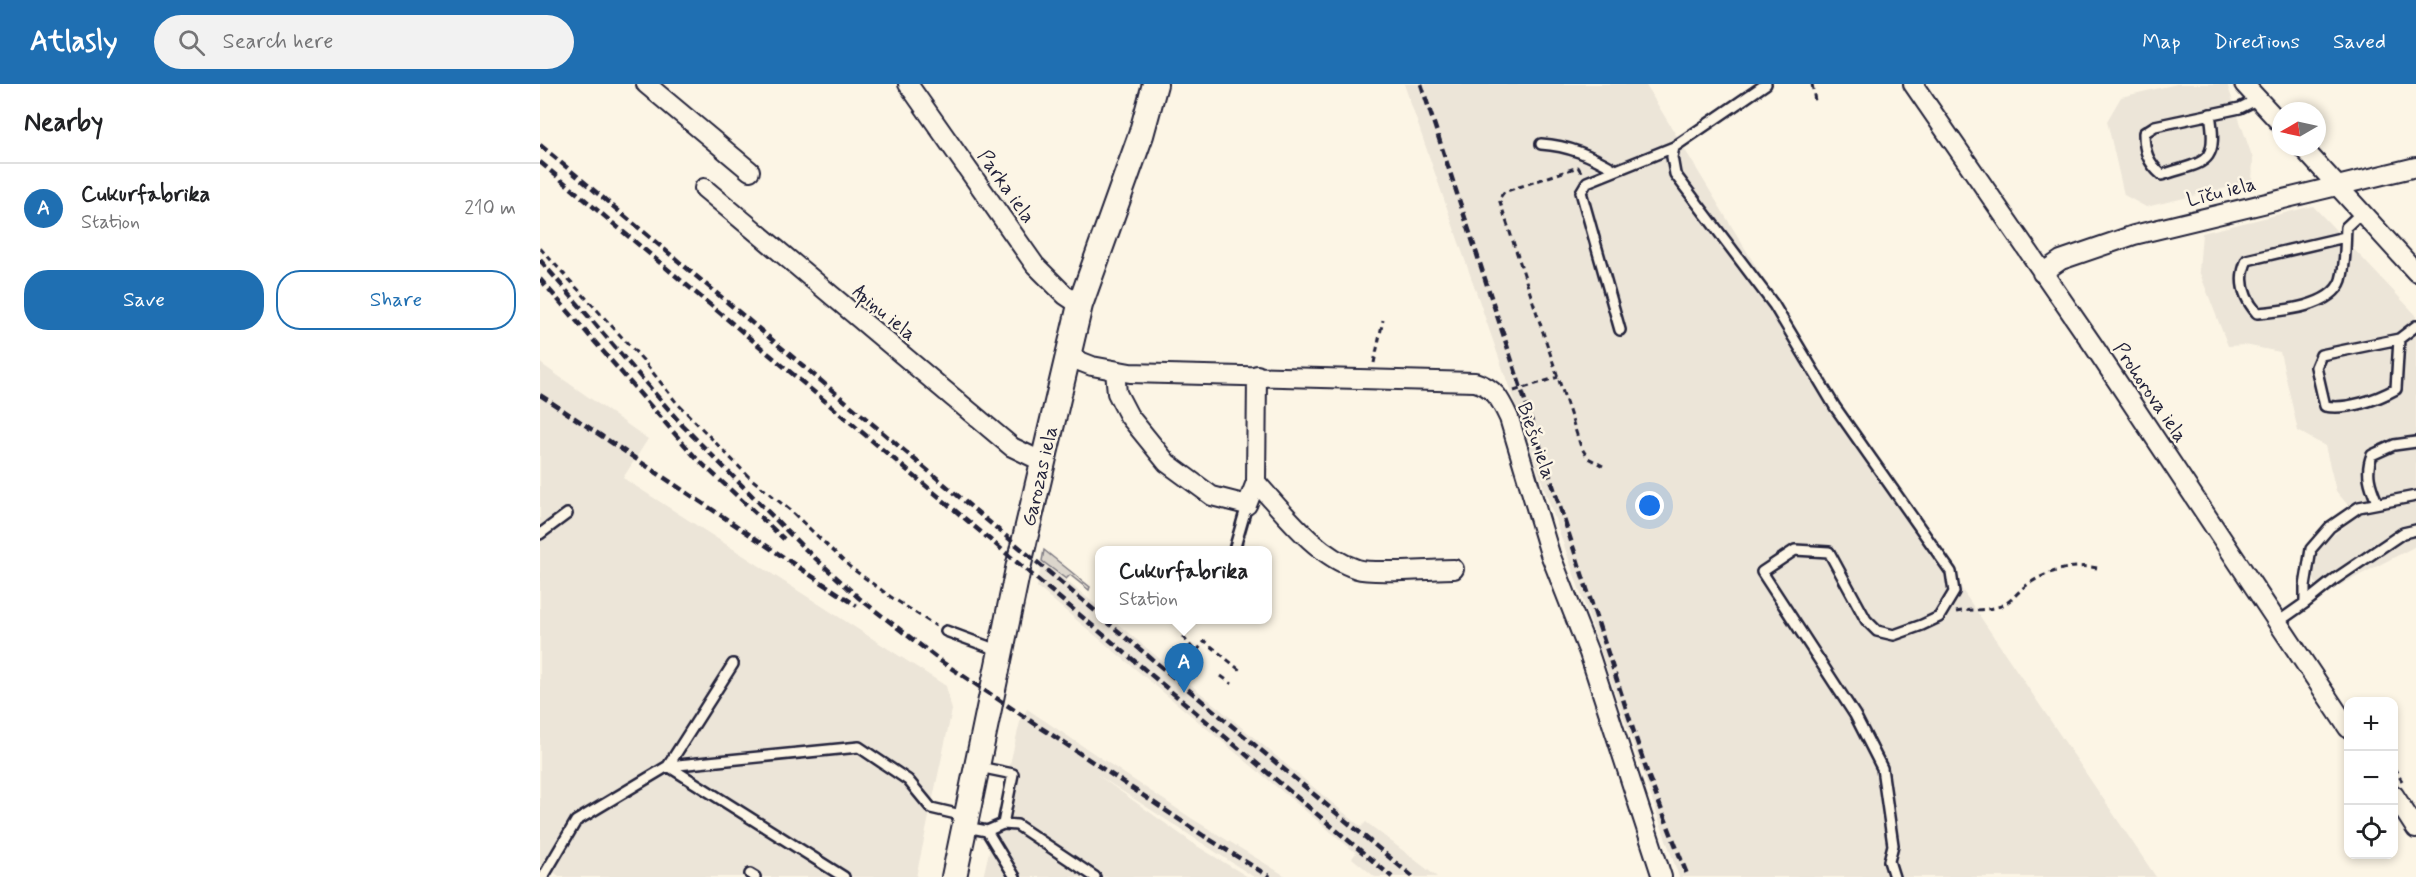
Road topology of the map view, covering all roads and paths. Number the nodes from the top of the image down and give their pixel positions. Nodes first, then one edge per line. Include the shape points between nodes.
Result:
1 (646, 84) edge
2 (908, 84) edge
3 (1766, 84) edge
4 (1812, 84) edge
5 (1913, 84) edge
6 (2244, 84) edge
7 (1153, 85) edge
8 (2258, 99) junction
9 (1815, 101) dead end
10 (2210, 114) junction
11 (2272, 114) edge
12 (1541, 144) dead end
13 (1674, 147) junction
14 (2310, 156) edge
15 (2416, 167) edge
16 (1614, 169) junction
17 (750, 171) dead end
18 (1587, 182) junction
19 (2338, 186) junction
20 (704, 188) dead end
21 (2362, 212) junction
22 (2345, 237) junction
23 (540, 248) edge
24 (2416, 272) edge
25 (2042, 273) junction
26 (1080, 305) junction
27 (1383, 320) dead end
28 (2416, 326) edge
29 (1620, 330) dead end
30 (2398, 339) junction
31 (1069, 357) junction
32 (1115, 371) junction
33 (1257, 375) junction
34 (1373, 377) junction
35 (1558, 377) junction
36 (1499, 397) junction
37 (2416, 442) edge
38 (1043, 462) junction
39 (1603, 466) dead end
40 (1256, 482) junction
41 (2416, 496) edge
42 (2378, 502) junction
43 (1247, 505) junction
44 (567, 514) dead end
45 (2416, 530) edge
46 (540, 534) edge
47 (1235, 546) edge
48 (2097, 568) dead end
49 (1454, 569) dead end
50 (2305, 603) junction
51 (1939, 617) junction
52 (2278, 622) junction
53 (1193, 624) edge
54 (946, 632) joint
55 (1000, 652) junction
56 (733, 664) dead end
57 (1242, 672) dead end
58 (1221, 676) dead end
59 (1232, 684) dead end
60 (2344, 721) edge
61 (668, 766) junction
62 (978, 766) junction
63 (2398, 801) edge
64 (1003, 824) junction
65 (973, 825) junction
66 (2416, 829) edge
67 (543, 877) edge
68 (844, 877) edge
69 (954, 877) edge
70 (1015, 877) edge
71 (1095, 877) edge
72 (1662, 877) edge
73 (1894, 877) edge

1 - 17 street
2 - 26 street, Parka iela via 1035,265
3 - 13 lane
4 - 9 path
5 - 25 street, Prohorova iela
6 - 8 street
7 - 26 main road, Garozas iela via 1138,146
8 - 10 lane via 2240,108
8 - 11 street
10 - 10 lane via 2155,126 2144,133 2144,148 2152,166 2162,174 2197,166 2207,159 2213,134
12 - 16 lane via 1588,154
13 - 16 lane
13 - 51 lane via 1675,174 1774,304 1835,407 1951,572 1954,592
14 - 19 street
15 - 19 street, Līču iela
16 - 18 lane
18 - 29 lane via 1581,192 1583,203
18 - 35 path via 1578,167 1504,192 1499,199
19 - 21 street
19 - 25 street, Līču iela via 2134,235 2061,260
20 - 38 street, Apiņu iela via 1012,447
21 - 22 lane via 2346,227
21 - 24 street
22 - 22 lane via 2340,282 2331,293 2313,304 2284,311 2257,313 2247,303 2241,274 2247,260
23 - 54 path via 643,360 676,402 749,477 850,567
25 - 52 street, Prohorova iela
26 - 31 main road, Garozas iela
27 - 34 path
28 - 30 lane
30 - 30 lane via 2320,355 2316,367 2325,406 2336,408 2381,398 2396,389
31 - 32 street, Biešu iela
31 - 38 main road, Garozas iela
32 - 33 street, Biešu iela
32 - 43 street via 1118,393 1129,416 1167,463 1212,496
33 - 34 street, Biešu iela
33 - 40 street
34 - 36 street, Biešu iela via 1474,382 1488,386
35 - 36 path
35 - 39 path via 1581,447 1588,458
36 - 72 street, Biešu iela via 1509,418 1550,554 1589,652
37 - 42 lane via 2394,445 2372,455 2367,467 2370,487
38 - 55 main road, Garozas iela
40 - 43 street
40 - 49 street via 1332,558 1359,570
41 - 42 lane
42 - 50 lane via 2359,507 2340,520 2311,549
43 - 47 lane
44 - 46 lane
45 - 50 lane via 2403,533
48 - 51 path via 2081,565 2055,572 2026,586 1997,608 1967,609
50 - 52 lane
51 - 73 lane via 1894,635 1877,631 1866,620 1829,552 1795,550 1762,572 1855,716 1882,768 1893,845 1889,861
52 - 60 street, Prohorova iela
53 - 57 path via 1184,641 1196,652 1205,641
54 - 55 lane
55 - 62 main road, Garozas iela
56 - 61 lane
58 - 59 path
61 - 65 lane via 858,747 908,780 932,808
61 - 67 lane via 576,821
61 - 68 lane
62 - 64 lane via 1012,774
62 - 65 main road, Garozas iela
63 - 66 street
64 - 65 lane
64 - 71 lane via 1017,825
65 - 69 main road, Garozas iela
65 - 70 lane

